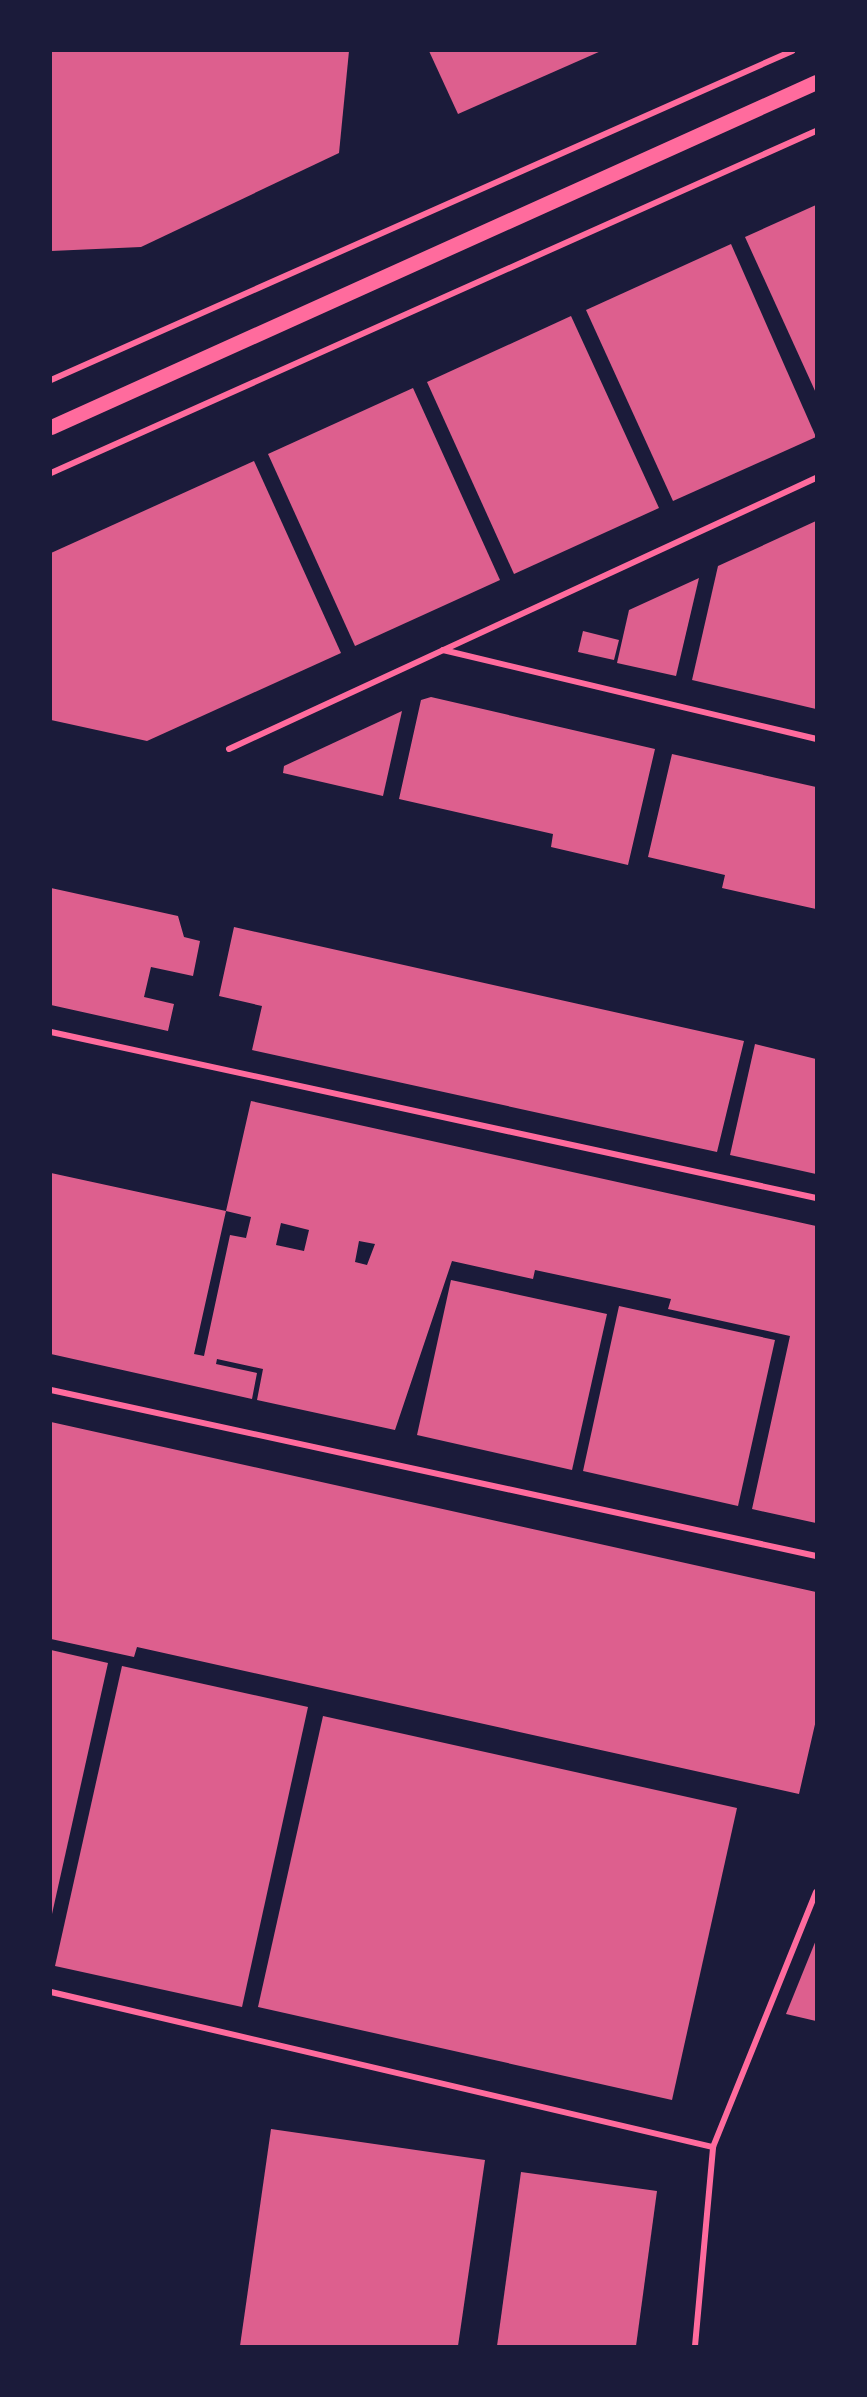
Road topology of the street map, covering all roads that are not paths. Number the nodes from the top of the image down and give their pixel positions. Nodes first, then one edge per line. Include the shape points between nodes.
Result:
1 (792, 51) edge
2 (816, 82) edge
3 (816, 131) edge
4 (51, 380) edge
5 (51, 427) edge
6 (51, 473) edge
7 (816, 478) edge
8 (442, 650) junction
9 (816, 739) edge
10 (229, 748) dead end
11 (51, 1032) edge
12 (816, 1198) edge
13 (51, 1390) edge
14 (816, 1556) edge
15 (816, 1893) edge
16 (51, 1992) edge
17 (712, 2147) junction
18 (696, 2346) edge

1 - 4 street
2 - 5 main road
3 - 6 street
7 - 8 street
8 - 9 street
8 - 10 street
11 - 12 street
13 - 14 street
15 - 17 street
16 - 17 street
17 - 18 street

